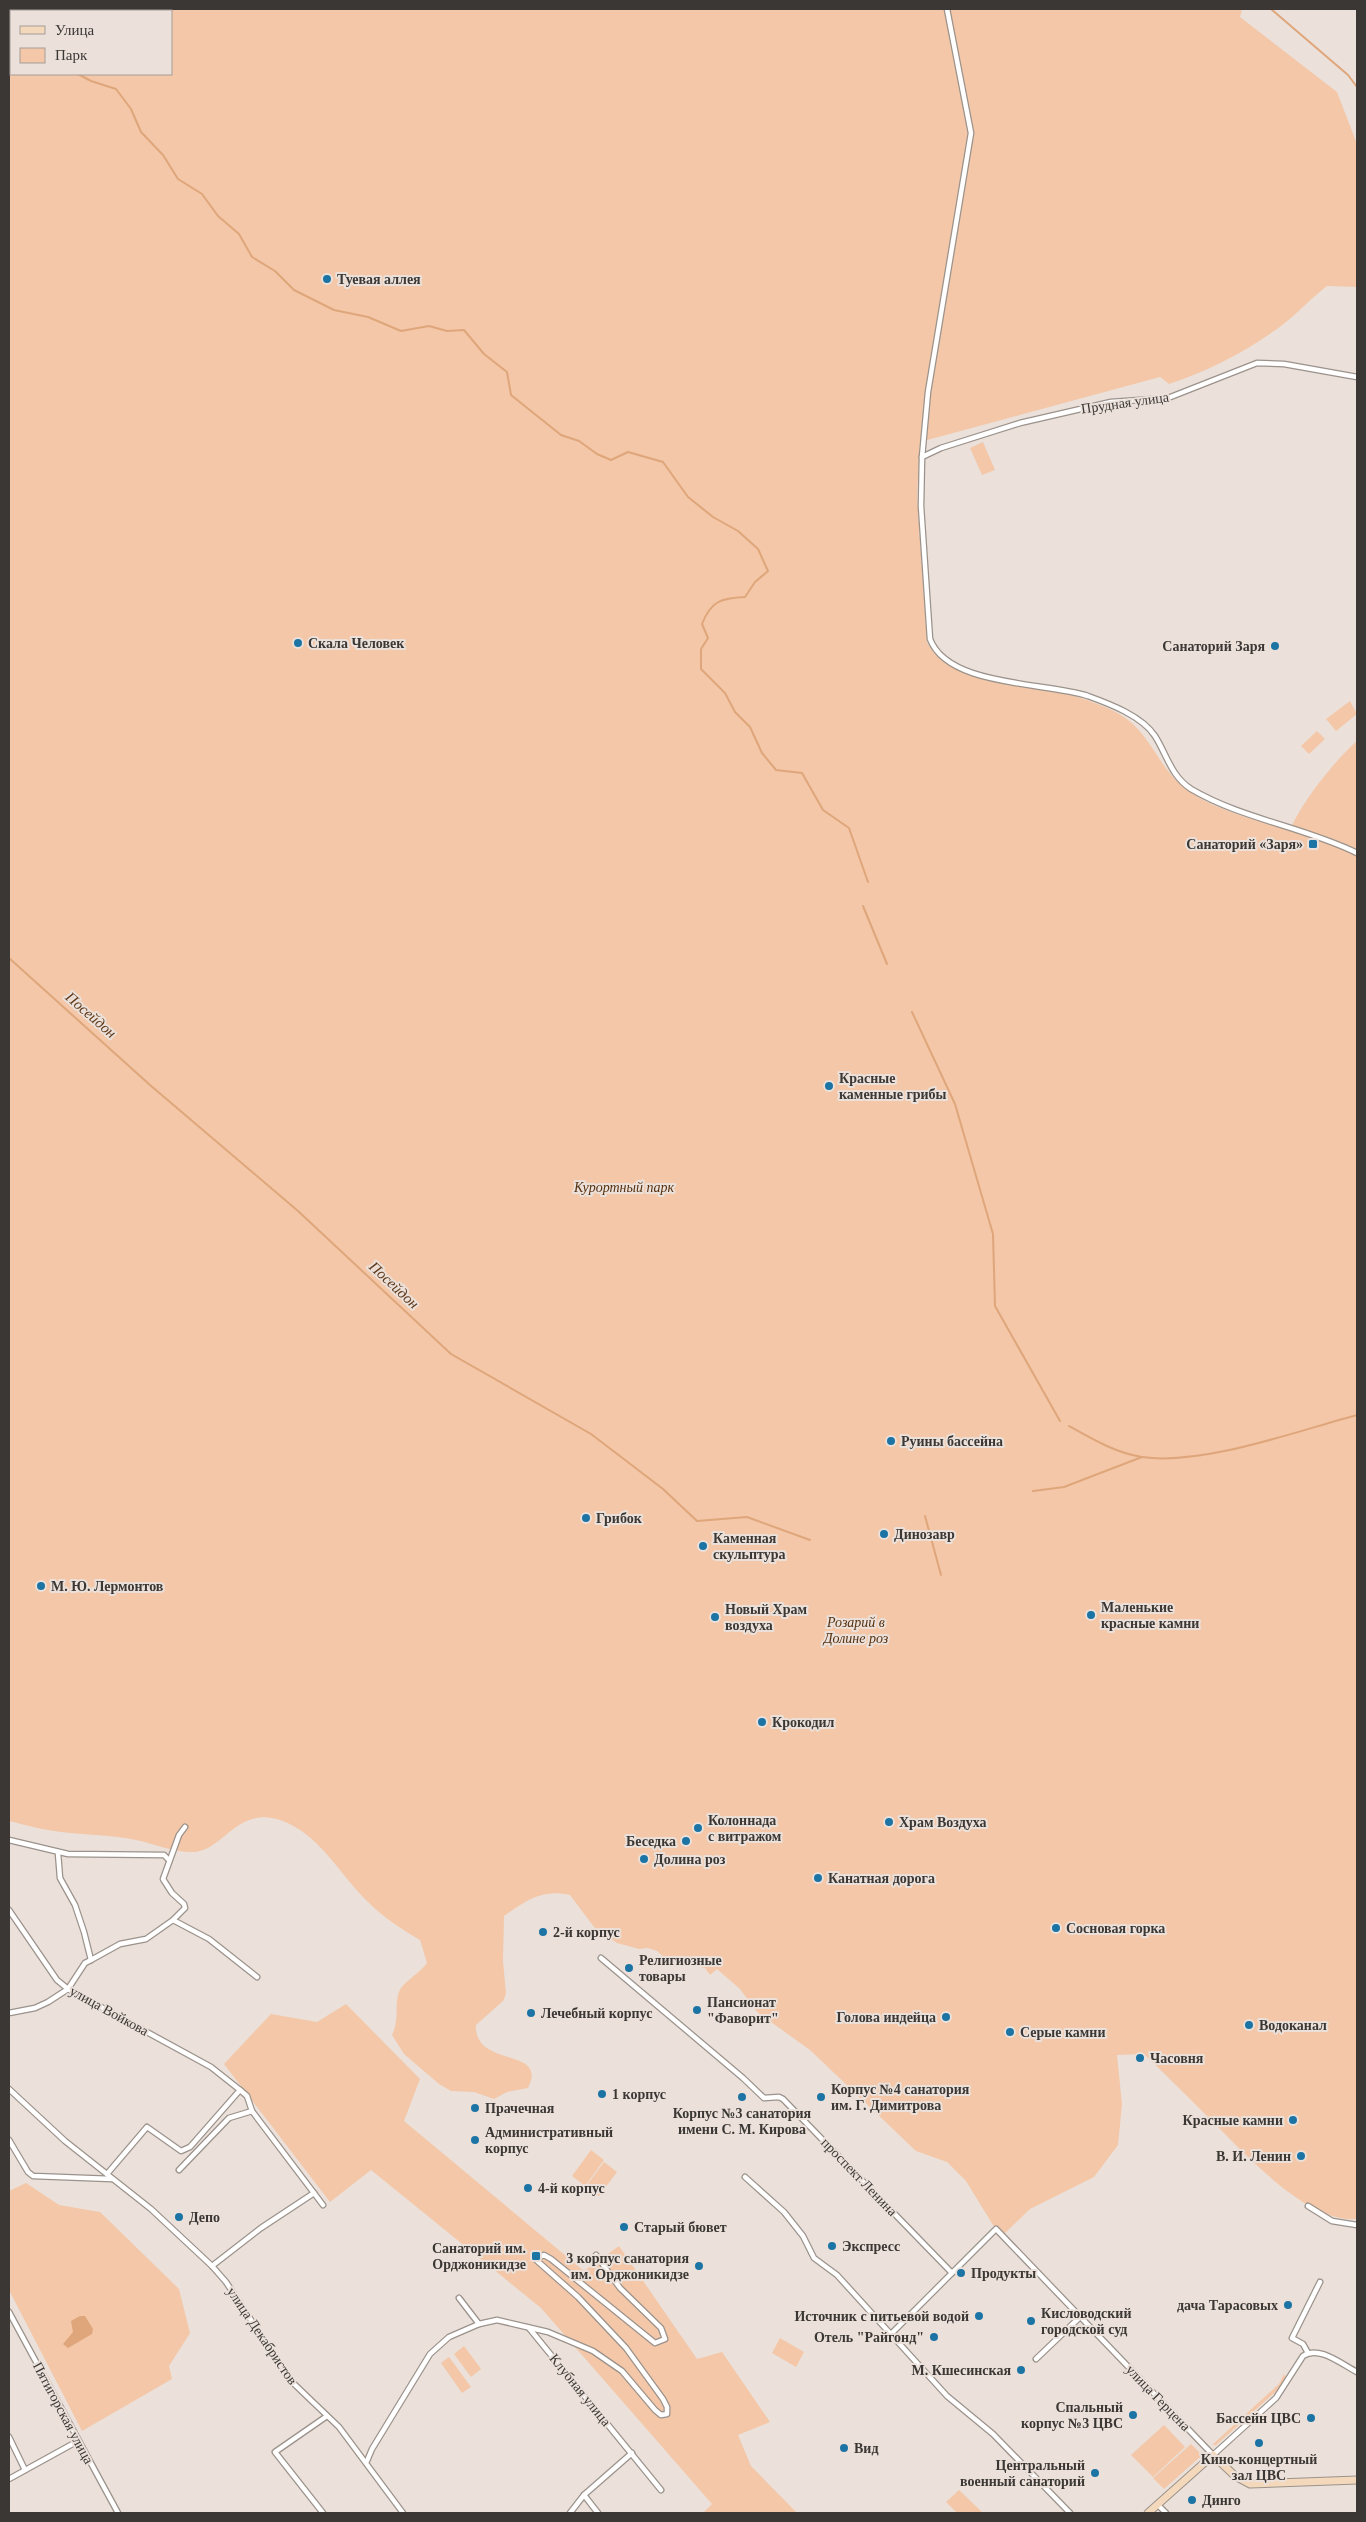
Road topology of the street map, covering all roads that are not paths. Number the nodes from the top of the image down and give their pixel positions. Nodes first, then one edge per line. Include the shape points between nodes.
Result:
1 (947, 9) edge
2 (1357, 377) edge
3 (922, 457) junction
4 (1357, 852) edge
5 (185, 1826) dead end
6 (9, 1840) edge
7 (58, 1853) junction
8 (169, 1860) junction
9 (9, 1910) edge
10 (173, 1920) junction
11 (601, 1958) dead end
12 (91, 1960) junction
13 (257, 1977) dead end
14 (68, 1989) junction
15 (9, 2013) edge
16 (9, 2089) edge
17 (240, 2090) junction
18 (252, 2111) junction
19 (9, 2140) edge
20 (179, 2170) dead end
21 (107, 2174) junction
22 (745, 2177) dead end
23 (112, 2179) junction
24 (314, 2193) junction
25 (323, 2205) dead end
26 (1308, 2206) dead end
27 (1357, 2225) edge
28 (596, 2255) dead end
29 (212, 2266) junction
30 (952, 2273) junction
31 (1320, 2282) dead end
32 (458, 2298) dead end
33 (9, 2312) edge
34 (1080, 2318) junction
35 (479, 2324) junction
36 (528, 2327) junction
37 (891, 2334) junction
38 (1308, 2353) junction
39 (1036, 2360) dead end
40 (1357, 2372) edge
41 (327, 2416) junction
42 (9, 2437) edge
43 (78, 2440) junction
44 (632, 2453) junction
45 (1213, 2454) junction
46 (367, 2462) junction
47 (26, 2470) junction
48 (9, 2479) edge
49 (1357, 2480) edge
50 (661, 2490) dead end
51 (584, 2495) junction
52 (1158, 2505) junction
53 (118, 2513) edge
54 (323, 2513) edge
55 (403, 2513) edge
56 (570, 2513) edge
57 (598, 2513) edge
58 (1070, 2513) edge
59 (1148, 2513) edge
60 (1166, 2513) edge

1 - 3 street via 971,133 928,392
2 - 3 street, Прудная улица via 1284,364 1257,363 1168,398 1111,402 1020,423
3 - 4 street via 925,582 930,639 939,655 958,666 998,679 1074,692 1105,703 1146,725 1178,778 1190,788 1242,811
5 - 8 street
6 - 7 street
7 - 8 street via 164,1855
7 - 12 street via 60,1878 75,1905
8 - 10 street via 163,1879 185,1908
9 - 14 street, улица Войкова via 57,1980
10 - 12 street via 146,1939 120,1944
10 - 13 street via 209,1939
11 - 30 street, проспект Ленина via 764,2098 783,2099
12 - 14 street
14 - 15 street via 35,2008
14 - 17 street, улица Войкова via 211,2067
16 - 21 street, улица Декабристов via 65,2141
17 - 18 street via 247,2096
17 - 21 street via 190,2147 181,2152 148,2127
18 - 20 street via 229,2118
18 - 24 street
19 - 23 street via 28,2172 34,2176
21 - 23 street, улица Декабристов
22 - 37 street via 784,2212 803,2236 814,2258 837,2275
23 - 29 street, улица Декабристов via 151,2209
24 - 25 street
24 - 29 street
26 - 27 street via 1332,2221
28 - 36 street via 620,2288 661,2328 665,2340 655,2343 551,2259 544,2255 535,2259 578,2297 626,2348 663,2399 666,2414 661,2415 655,2410 622,2371 604,2357 564,2338
29 - 41 street, улица Декабристов via 291,2381
30 - 34 street, улица Герцена via 996,2229
30 - 37 street
31 - 38 street via 1292,2338 1303,2344
32 - 35 street
33 - 43 street, Пятигорская улица
34 - 39 street
34 - 45 street, улица Герцена
35 - 36 street via 497,2320
35 - 46 street via 449,2337 430,2354
36 - 44 street, Клубная улица
37 - 58 street via 947,2396 993,2434
38 - 40 street via 1321,2353
38 - 45 street via 1276,2398
41 - 46 street, улица Декабристов
41 - 54 street via 276,2452
42 - 47 street
43 - 47 street
43 - 53 street, Пятигорская улица
44 - 50 street, Клубная улица
44 - 51 street
45 - 49 main road, улица Герцена via 1235,2476 1250,2484
45 - 52 main road
46 - 55 street, улица Декабристов
47 - 48 street
51 - 56 street
51 - 57 street
52 - 59 main road
52 - 60 street

